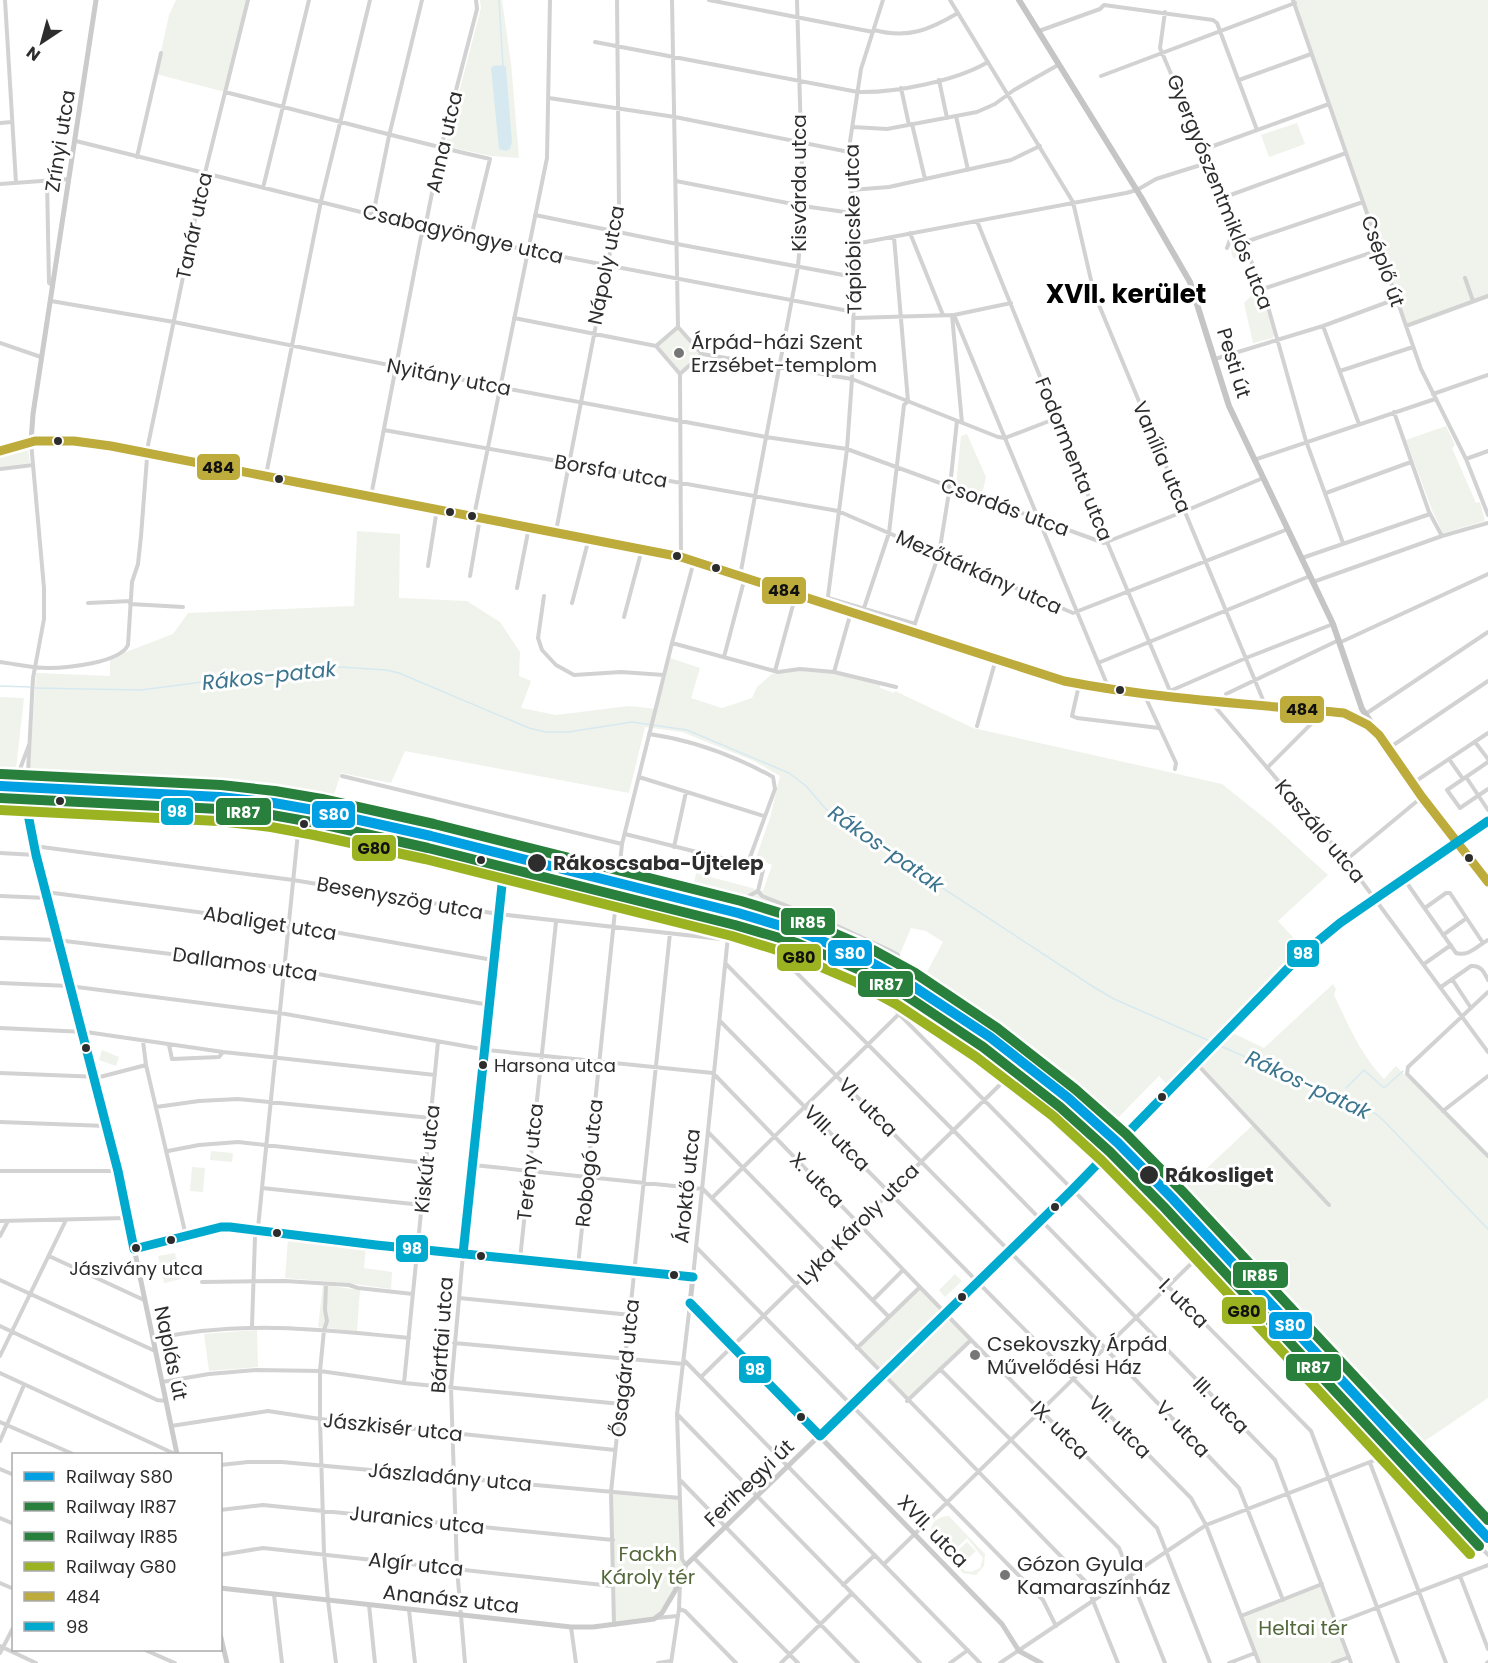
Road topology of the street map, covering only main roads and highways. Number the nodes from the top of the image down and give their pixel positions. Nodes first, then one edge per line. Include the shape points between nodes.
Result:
1 (1019, 0) edge
2 (1488, 882) edge

1 - 2 main road, Pesti út via 1190,282 1228,406 1333,624 1363,714 1391,746 1422,796

